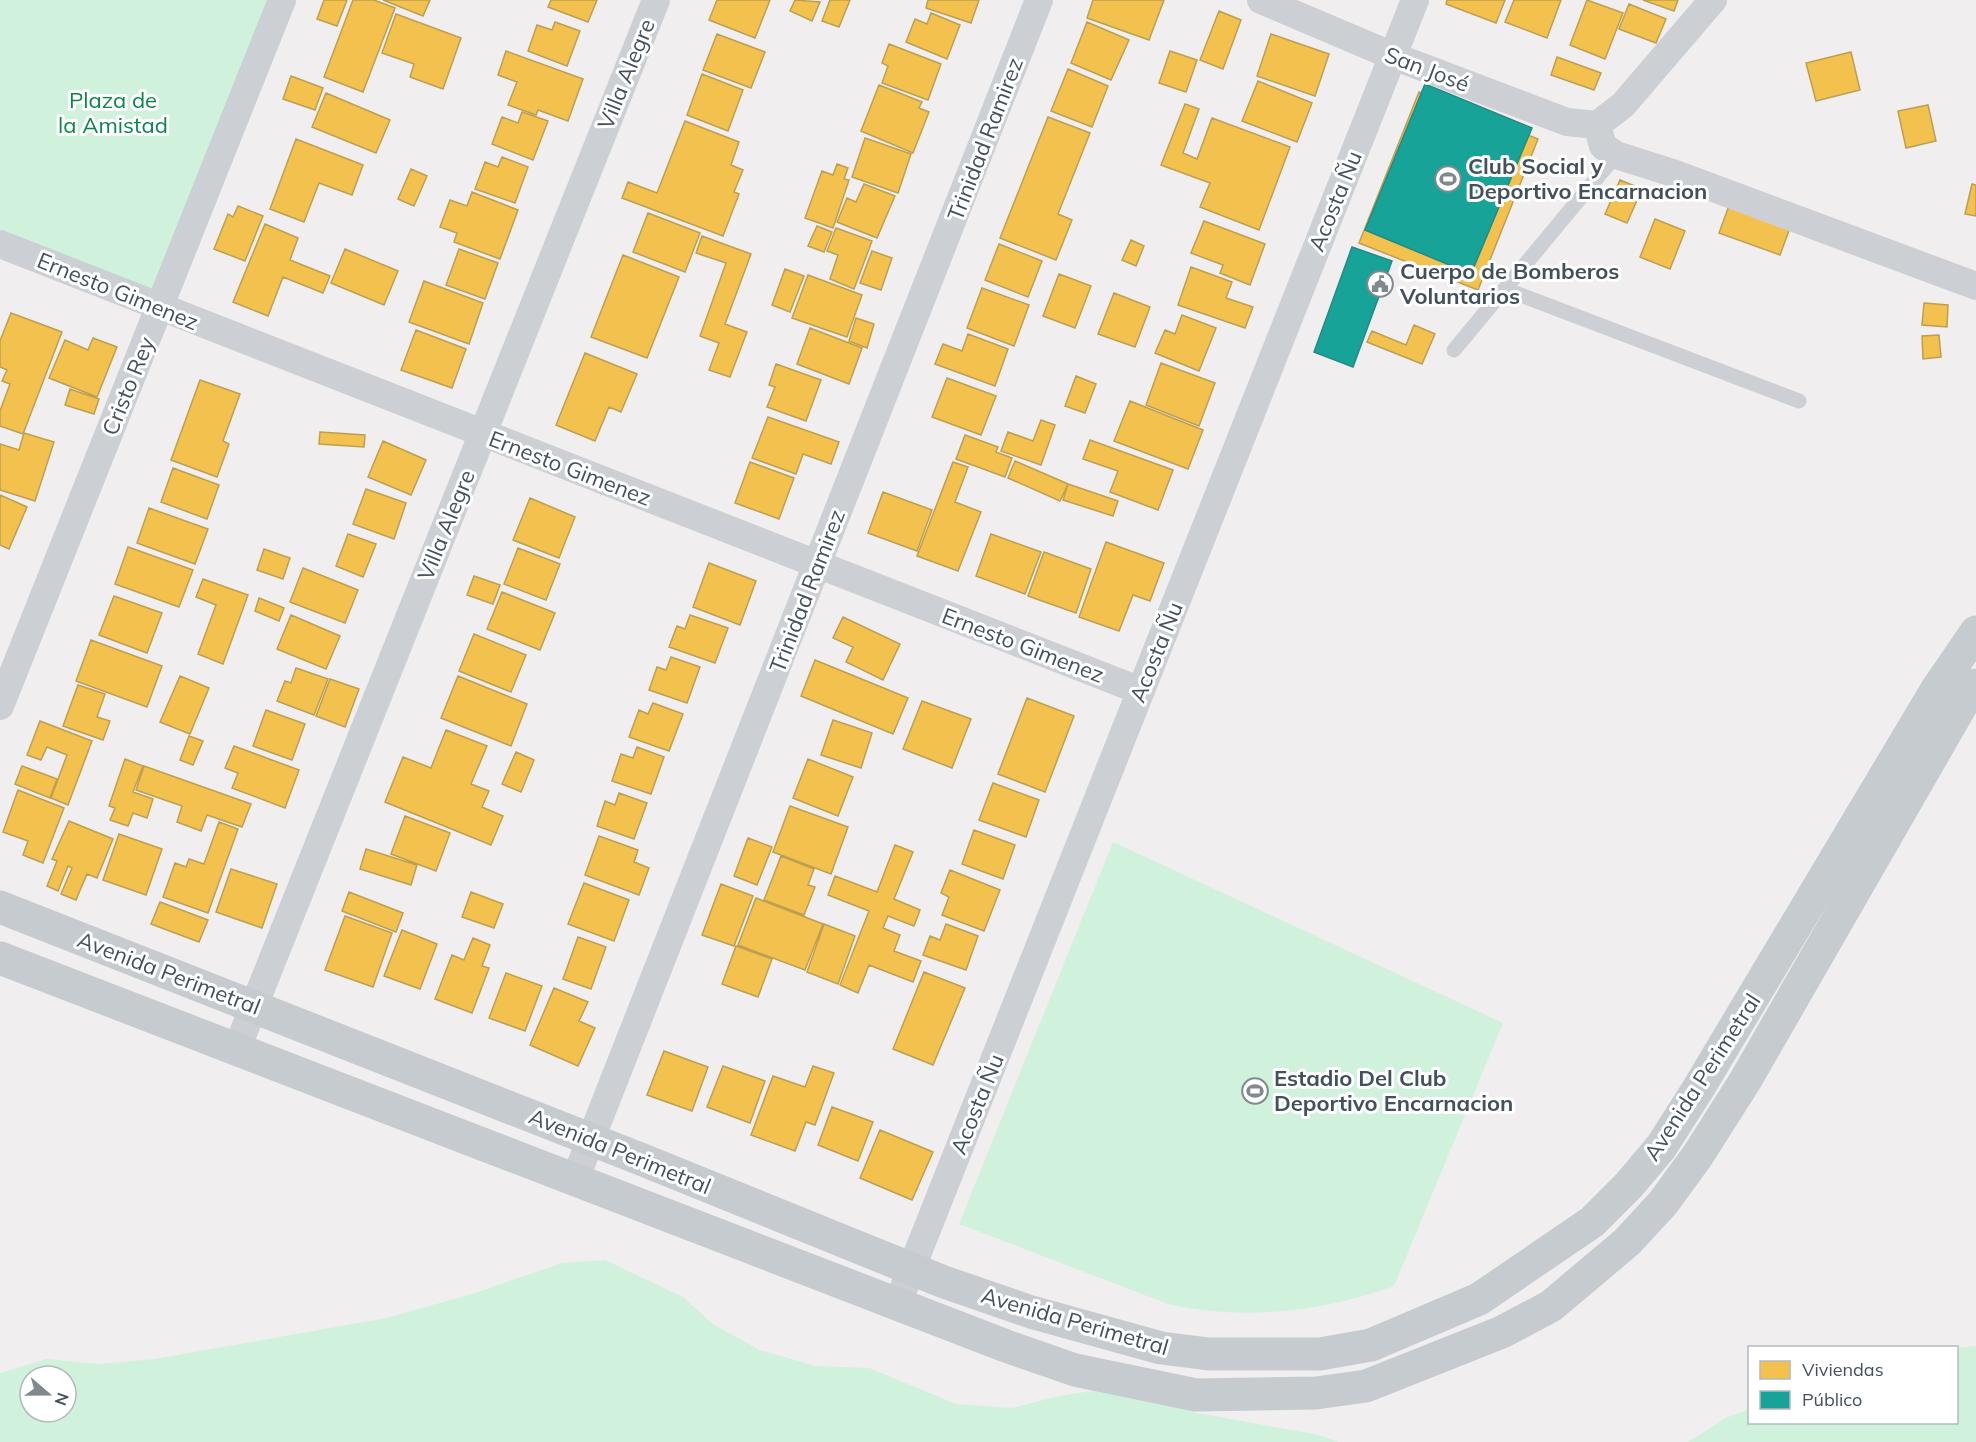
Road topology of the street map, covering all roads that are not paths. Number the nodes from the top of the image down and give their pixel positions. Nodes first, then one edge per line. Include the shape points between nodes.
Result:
1 (282, 0) edge
2 (656, 0) edge
3 (1039, 0) edge
4 (1261, 0) edge
5 (1415, 0) edge
6 (1713, 0) edge
7 (1393, 56) junction
8 (1597, 125) junction
9 (1616, 155) junction
10 (0, 244) edge
11 (1976, 286) edge
12 (1505, 289) junction
13 (159, 308) junction
14 (1454, 350) dead end
15 (1798, 401) dead end
16 (483, 434) junction
17 (817, 565) junction
18 (1976, 632) edge
19 (1976, 685) edge
20 (1141, 691) junction
21 (0, 706) edge
22 (0, 907) edge
23 (0, 958) edge
24 (254, 1006) junction
25 (236, 1051) junction
26 (590, 1140) junction
27 (574, 1182) junction
28 (911, 1269) junction
29 (897, 1305) junction

1 - 13 street, Cristo Rey
2 - 16 street, Villa Alegre
3 - 17 street, Trinidad Ramirez
4 - 7 street, San José
5 - 7 street, Acosta Ñu
6 - 8 street via 1623,105
7 - 8 street, San José via 1567,122
7 - 20 street, Acosta Ñu
8 - 9 street via 1603,146
9 - 11 street
9 - 12 lane
10 - 13 street, Ernesto Gimenez
12 - 14 lane
12 - 15 lane
13 - 16 street, Ernesto Gimenez
13 - 21 street, Cristo Rey
16 - 17 street, Ernesto Gimenez
16 - 24 street, Villa Alegre
17 - 20 street, Ernesto Gimenez
17 - 26 street, Trinidad Ramirez
18 - 28 main road, Avenida Perimetral via 1937,689 1661,1147 1592,1222 1479,1299 1371,1345 1320,1354 1209,1354 1161,1348 1031,1312
19 - 29 main road, Avenida Perimetral via 1698,1155 1663,1203 1627,1242 1551,1306 1502,1332 1366,1386 1251,1396 1196,1395 1075,1370
20 - 28 street, Acosta Ñu
22 - 24 main road, Avenida Perimetral
23 - 25 main road, Avenida Perimetral
24 - 25 street, Villa Alegre
24 - 26 main road, Avenida Perimetral
25 - 27 main road, Avenida Perimetral
26 - 27 street, Trinidad Ramirez
26 - 28 main road, Avenida Perimetral
27 - 29 main road, Avenida Perimetral
28 - 29 street, Acosta Ñu

